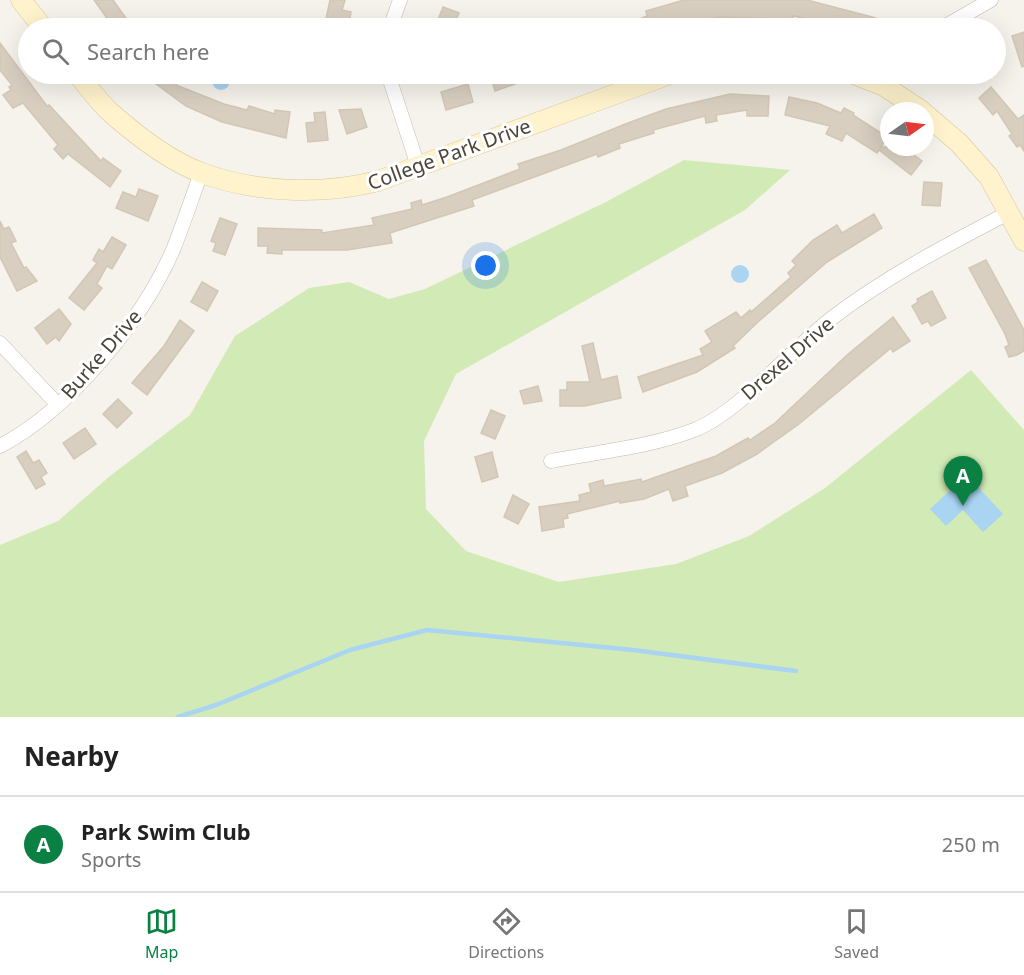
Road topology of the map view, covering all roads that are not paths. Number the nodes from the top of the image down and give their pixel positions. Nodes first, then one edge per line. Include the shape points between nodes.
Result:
1 (21, 0) edge
2 (400, 0) edge
3 (984, 1) edge
4 (35, 18) edge
5 (394, 18) edge
6 (958, 18) edge
7 (85, 84) edge
8 (391, 84) edge
9 (643, 84) edge
10 (895, 84) edge
11 (913, 102) edge
12 (934, 121) edge
13 (418, 166) junction
14 (201, 173) junction
15 (1008, 213) junction
16 (1024, 241) edge
17 (0, 343) edge
18 (58, 405) junction
19 (0, 446) edge
20 (551, 461) dead end

1 - 4 street
2 - 5 street
3 - 6 street
7 - 14 street, College Park Drive via 108,111 153,146
8 - 13 street
9 - 13 street, College Park Drive
10 - 11 street
12 - 15 street via 989,177
13 - 14 street, College Park Drive via 346,189 258,186
14 - 18 street, Burke Drive via 172,250 147,300 108,353
15 - 16 street
15 - 20 street, Drexel Drive via 878,284 718,417 694,430 668,437
17 - 18 street
18 - 19 street, Burke Drive

